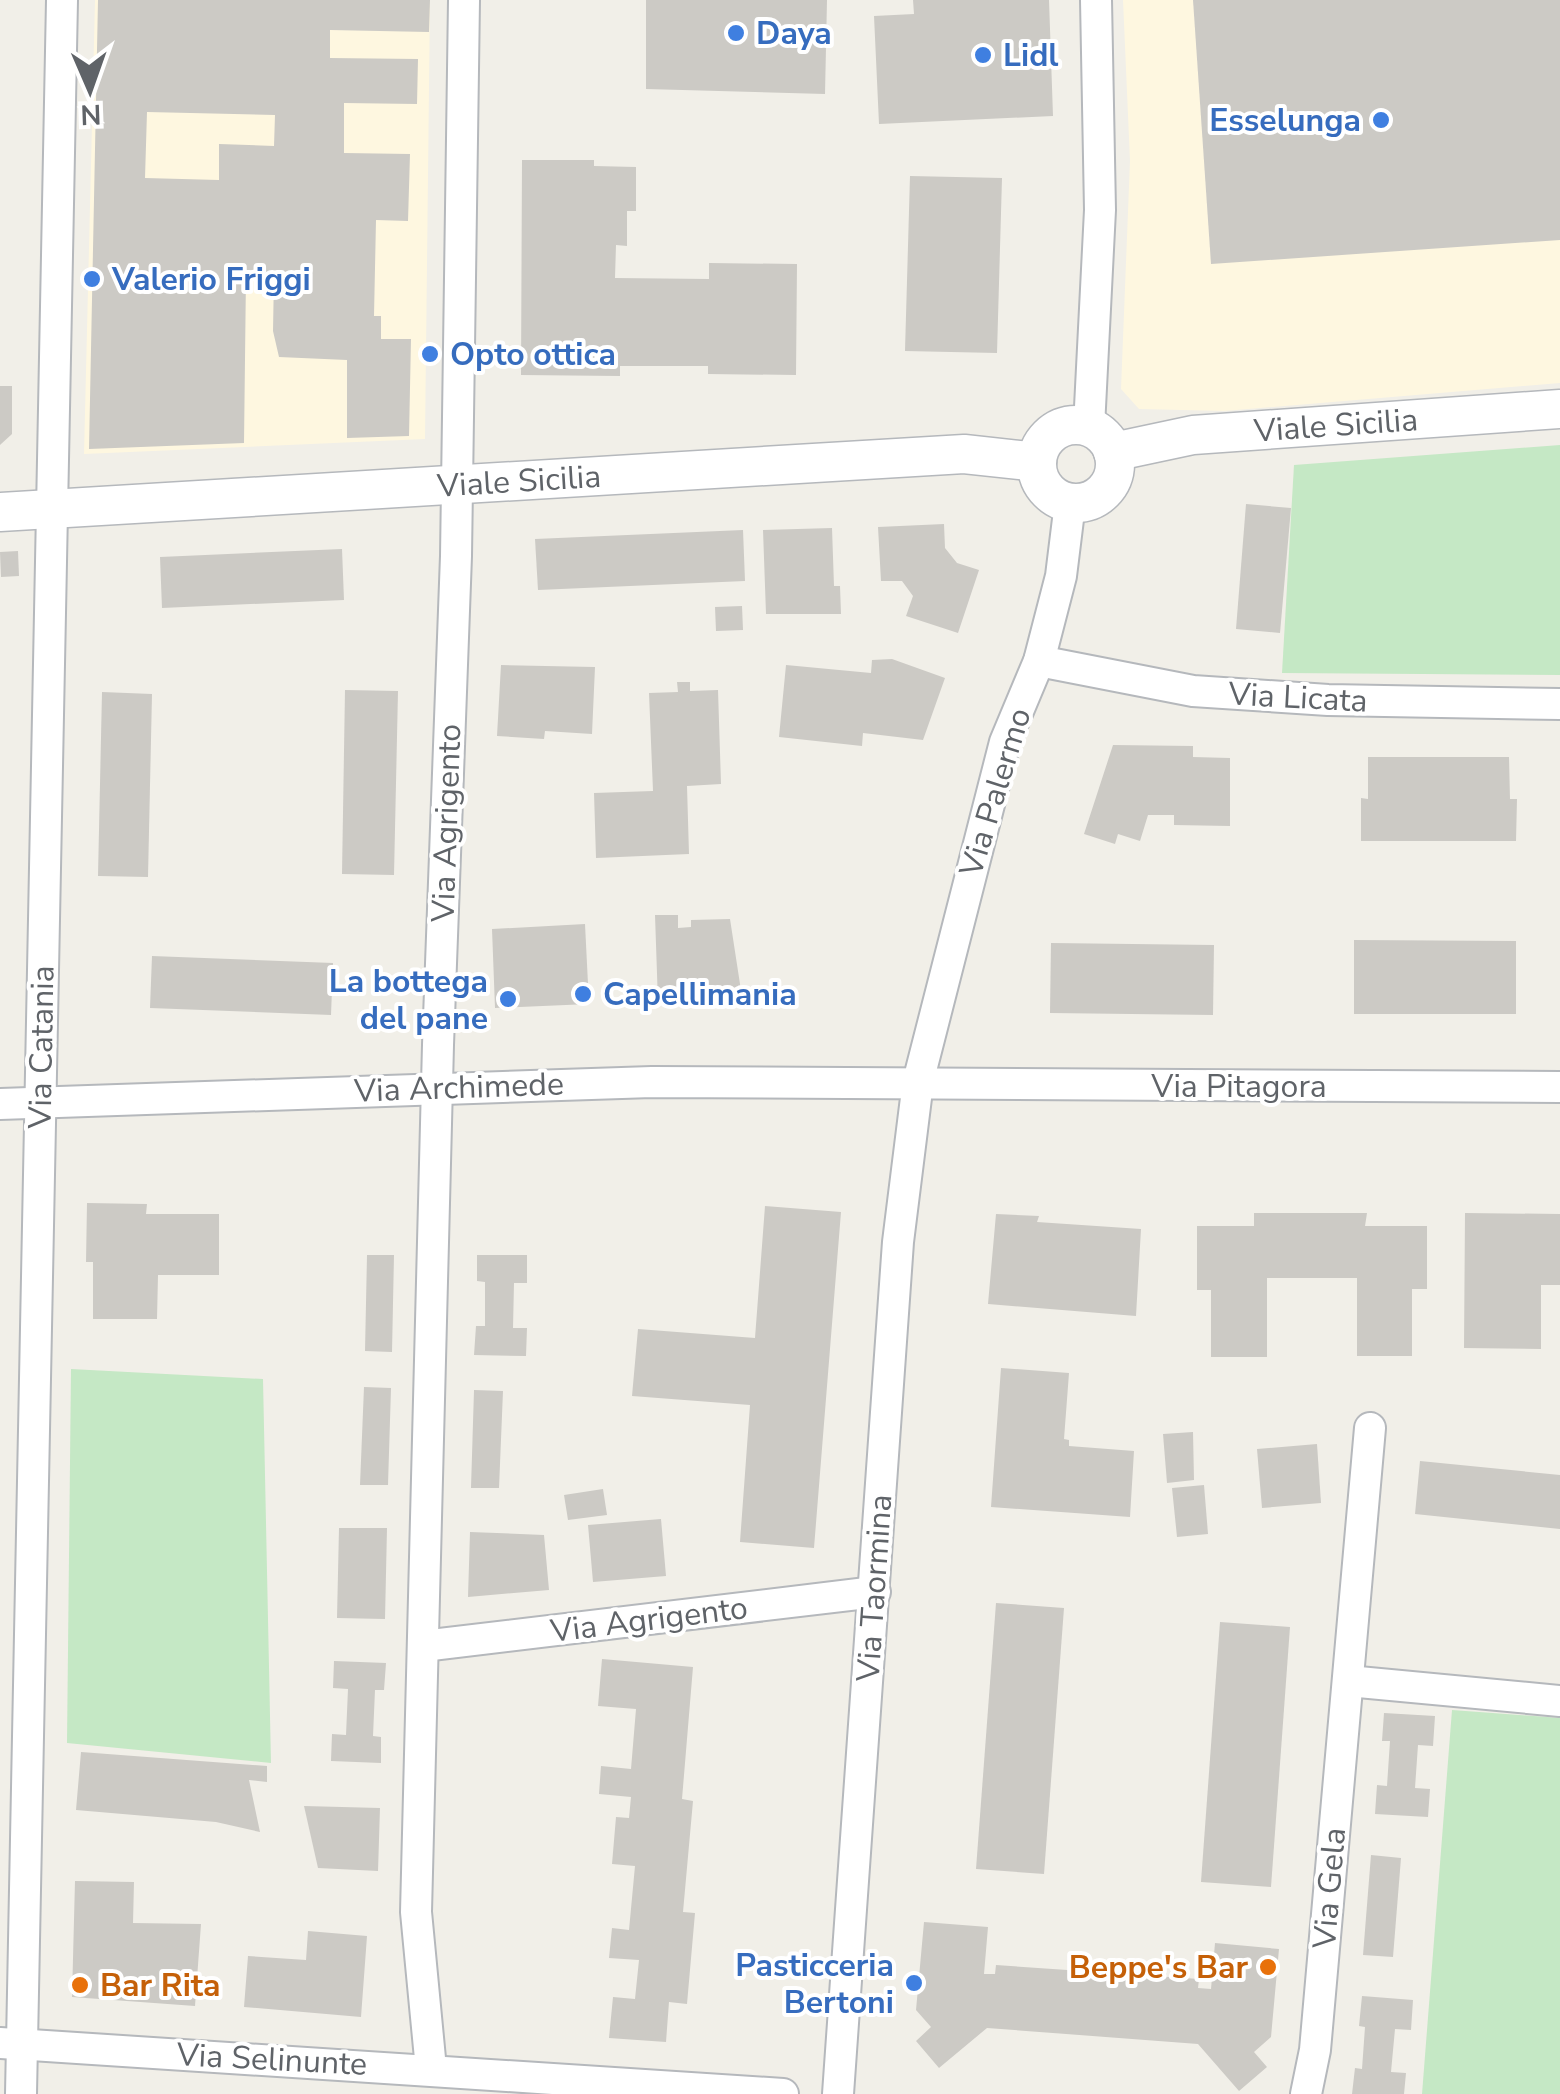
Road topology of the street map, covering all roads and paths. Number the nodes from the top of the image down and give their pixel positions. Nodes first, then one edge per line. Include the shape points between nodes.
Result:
1 (62, 0) edge
2 (464, 0) edge
3 (1096, 0) edge
4 (1560, 409) edge
5 (1101, 440) junction
6 (1037, 462) junction
7 (458, 488) junction
8 (1070, 503) junction
9 (50, 509) junction
10 (0, 512) edge
11 (1040, 661) junction
12 (1560, 704) edge
13 (918, 1082) junction
14 (1560, 1086) edge
15 (436, 1088) junction
16 (40, 1102) junction
17 (0, 1104) edge
18 (1370, 1428) dead end
19 (875, 1592) junction
20 (423, 1646) junction
21 (1348, 1681) junction
22 (1560, 1700) edge
23 (11, 2044) edge
24 (431, 2068) junction
25 (492, 2083) edge
26 (22, 2094) edge
27 (784, 2094) edge
28 (838, 2094) edge
29 (1306, 2094) edge

1 - 9 street, Via Catania
2 - 7 street, Via Agrigento
3 - 5 street
4 - 5 street, Viale Sicilia
5 - 6 street via 1054,432
5 - 8 street via 1115,465 1106,490
6 - 7 street, Viale Sicilia via 964,454
6 - 8 street via 1050,493
7 - 9 street, Viale Sicilia
7 - 15 street, Via Agrigento
8 - 11 street, Via Palermo
9 - 10 street, Viale Sicilia
9 - 16 street, Via Catania
11 - 12 street, Via Licata via 1193,691
11 - 13 street, Via Palermo via 1004,742
13 - 14 street, Via Pitagora
13 - 15 street, Via Archimede
13 - 19 street, Via Taormina via 898,1242
15 - 16 street, Via Archimede
15 - 20 street, Via Agrigento
16 - 17 street, Via Archimede
16 - 23 street, Via Catania
18 - 21 street, Via Gela
19 - 20 street, Via Agrigento
19 - 28 street, Via Taormina
20 - 24 street, Via Agrigento via 416,1912
21 - 22 street
21 - 29 street, Via Gela
23 - 24 street, Via Selinunte
23 - 26 street, Via Catania
24 - 25 street, Via Selinunte
25 - 27 street, Via Selinunte

